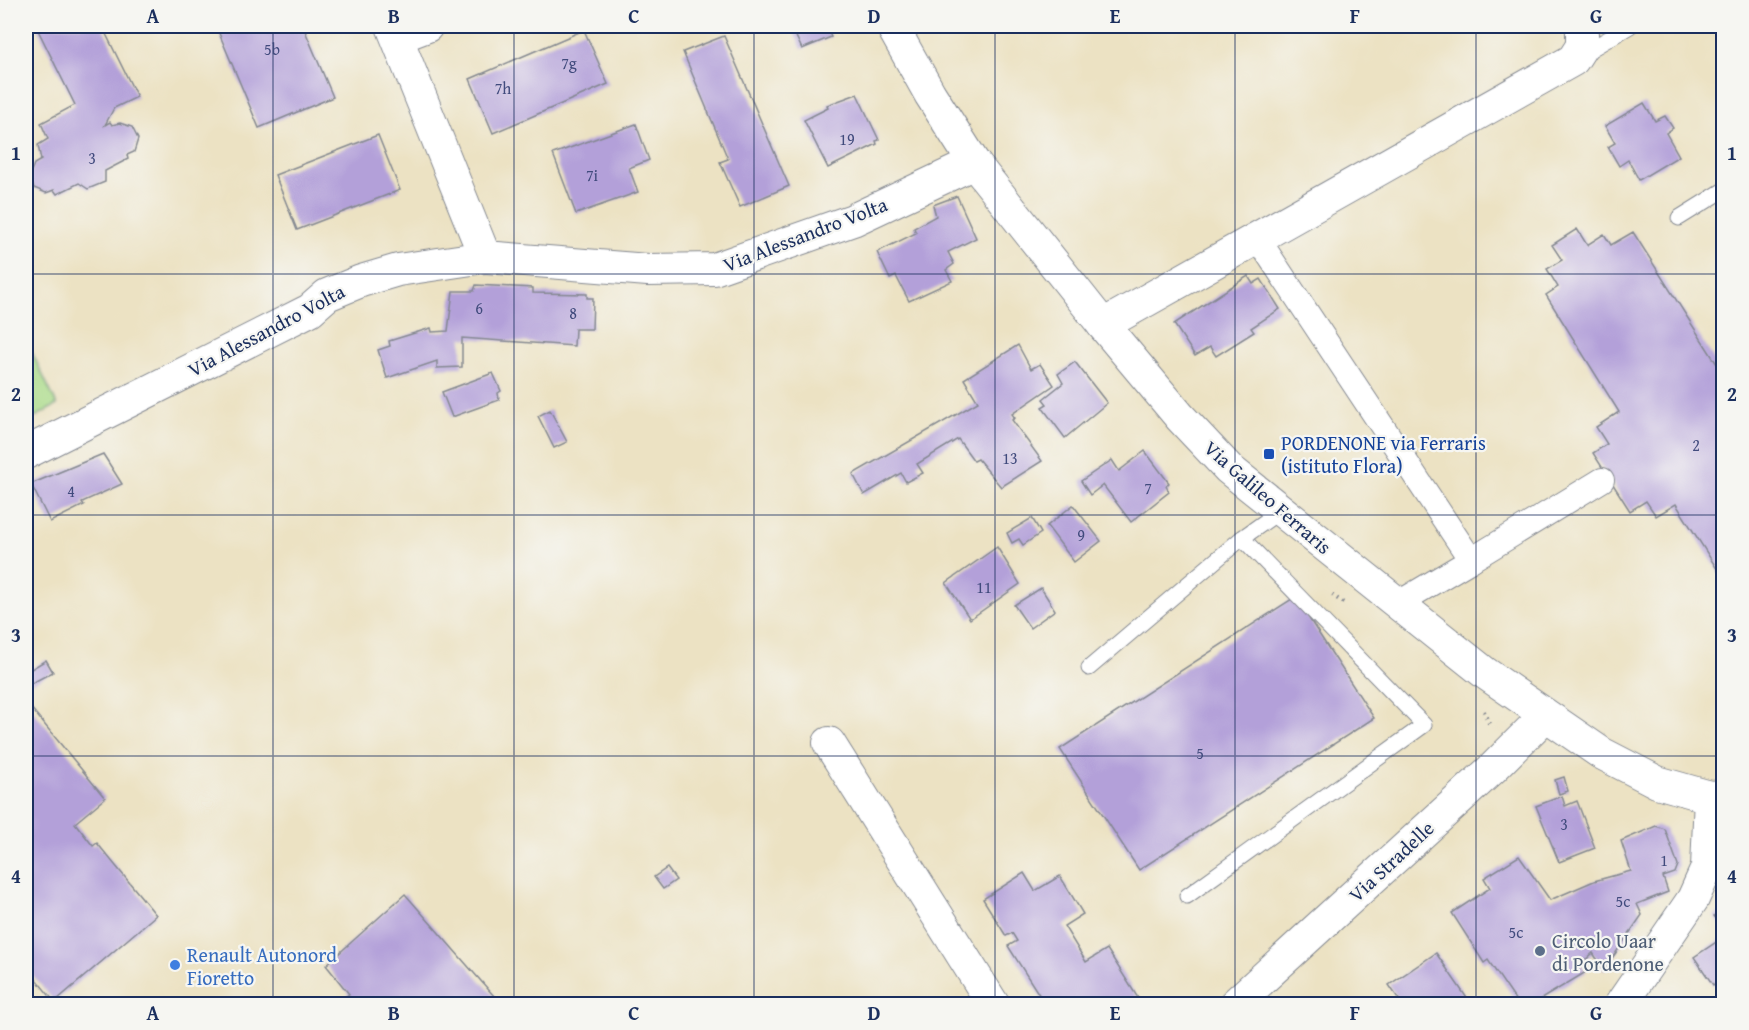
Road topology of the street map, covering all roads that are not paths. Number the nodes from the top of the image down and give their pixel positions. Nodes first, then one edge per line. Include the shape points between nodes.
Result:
1 (427, 26) edge
2 (892, 26) edge
3 (1582, 26) edge
4 (1630, 26) edge
5 (395, 31) edge
6 (1573, 60) junction
7 (974, 163) junction
8 (1724, 190) edge
9 (1680, 218) dead end
10 (1258, 239) junction
11 (485, 257) junction
12 (1103, 325) junction
13 (26, 453) edge
14 (1602, 480) dead end
15 (1280, 511) junction
16 (1242, 538) junction
17 (1471, 560) junction
18 (1397, 604) junction
19 (1089, 668) dead end
20 (1545, 716) junction
21 (829, 743) dead end
22 (1717, 796) edge
23 (1187, 896) dead end
24 (993, 1005) edge
25 (1236, 1005) edge
26 (1621, 1005) edge

1 - 5 street
2 - 7 street, Via Galileo Ferraris
3 - 6 street via 1582,46
4 - 6 lane
5 - 11 street
6 - 10 street
7 - 11 street, Via Alessandro Volta via 853,220 714,269 648,270
7 - 12 street, Via Galileo Ferraris
8 - 9 lane
10 - 12 street
10 - 17 street
11 - 13 street, Via Alessandro Volta via 398,270 327,295 310,310
12 - 15 street, Via Galileo Ferraris via 1229,469
14 - 17 street
15 - 16 lane
15 - 18 street, Via Galileo Ferraris
16 - 19 lane
16 - 23 lane via 1424,724
17 - 18 street
18 - 20 street, Via Galileo Ferraris
20 - 22 street, Via Galileo Ferraris via 1628,769 1674,788
20 - 25 street, Via Stradelle
21 - 24 street
22 - 26 street via 1707,868 1693,899

